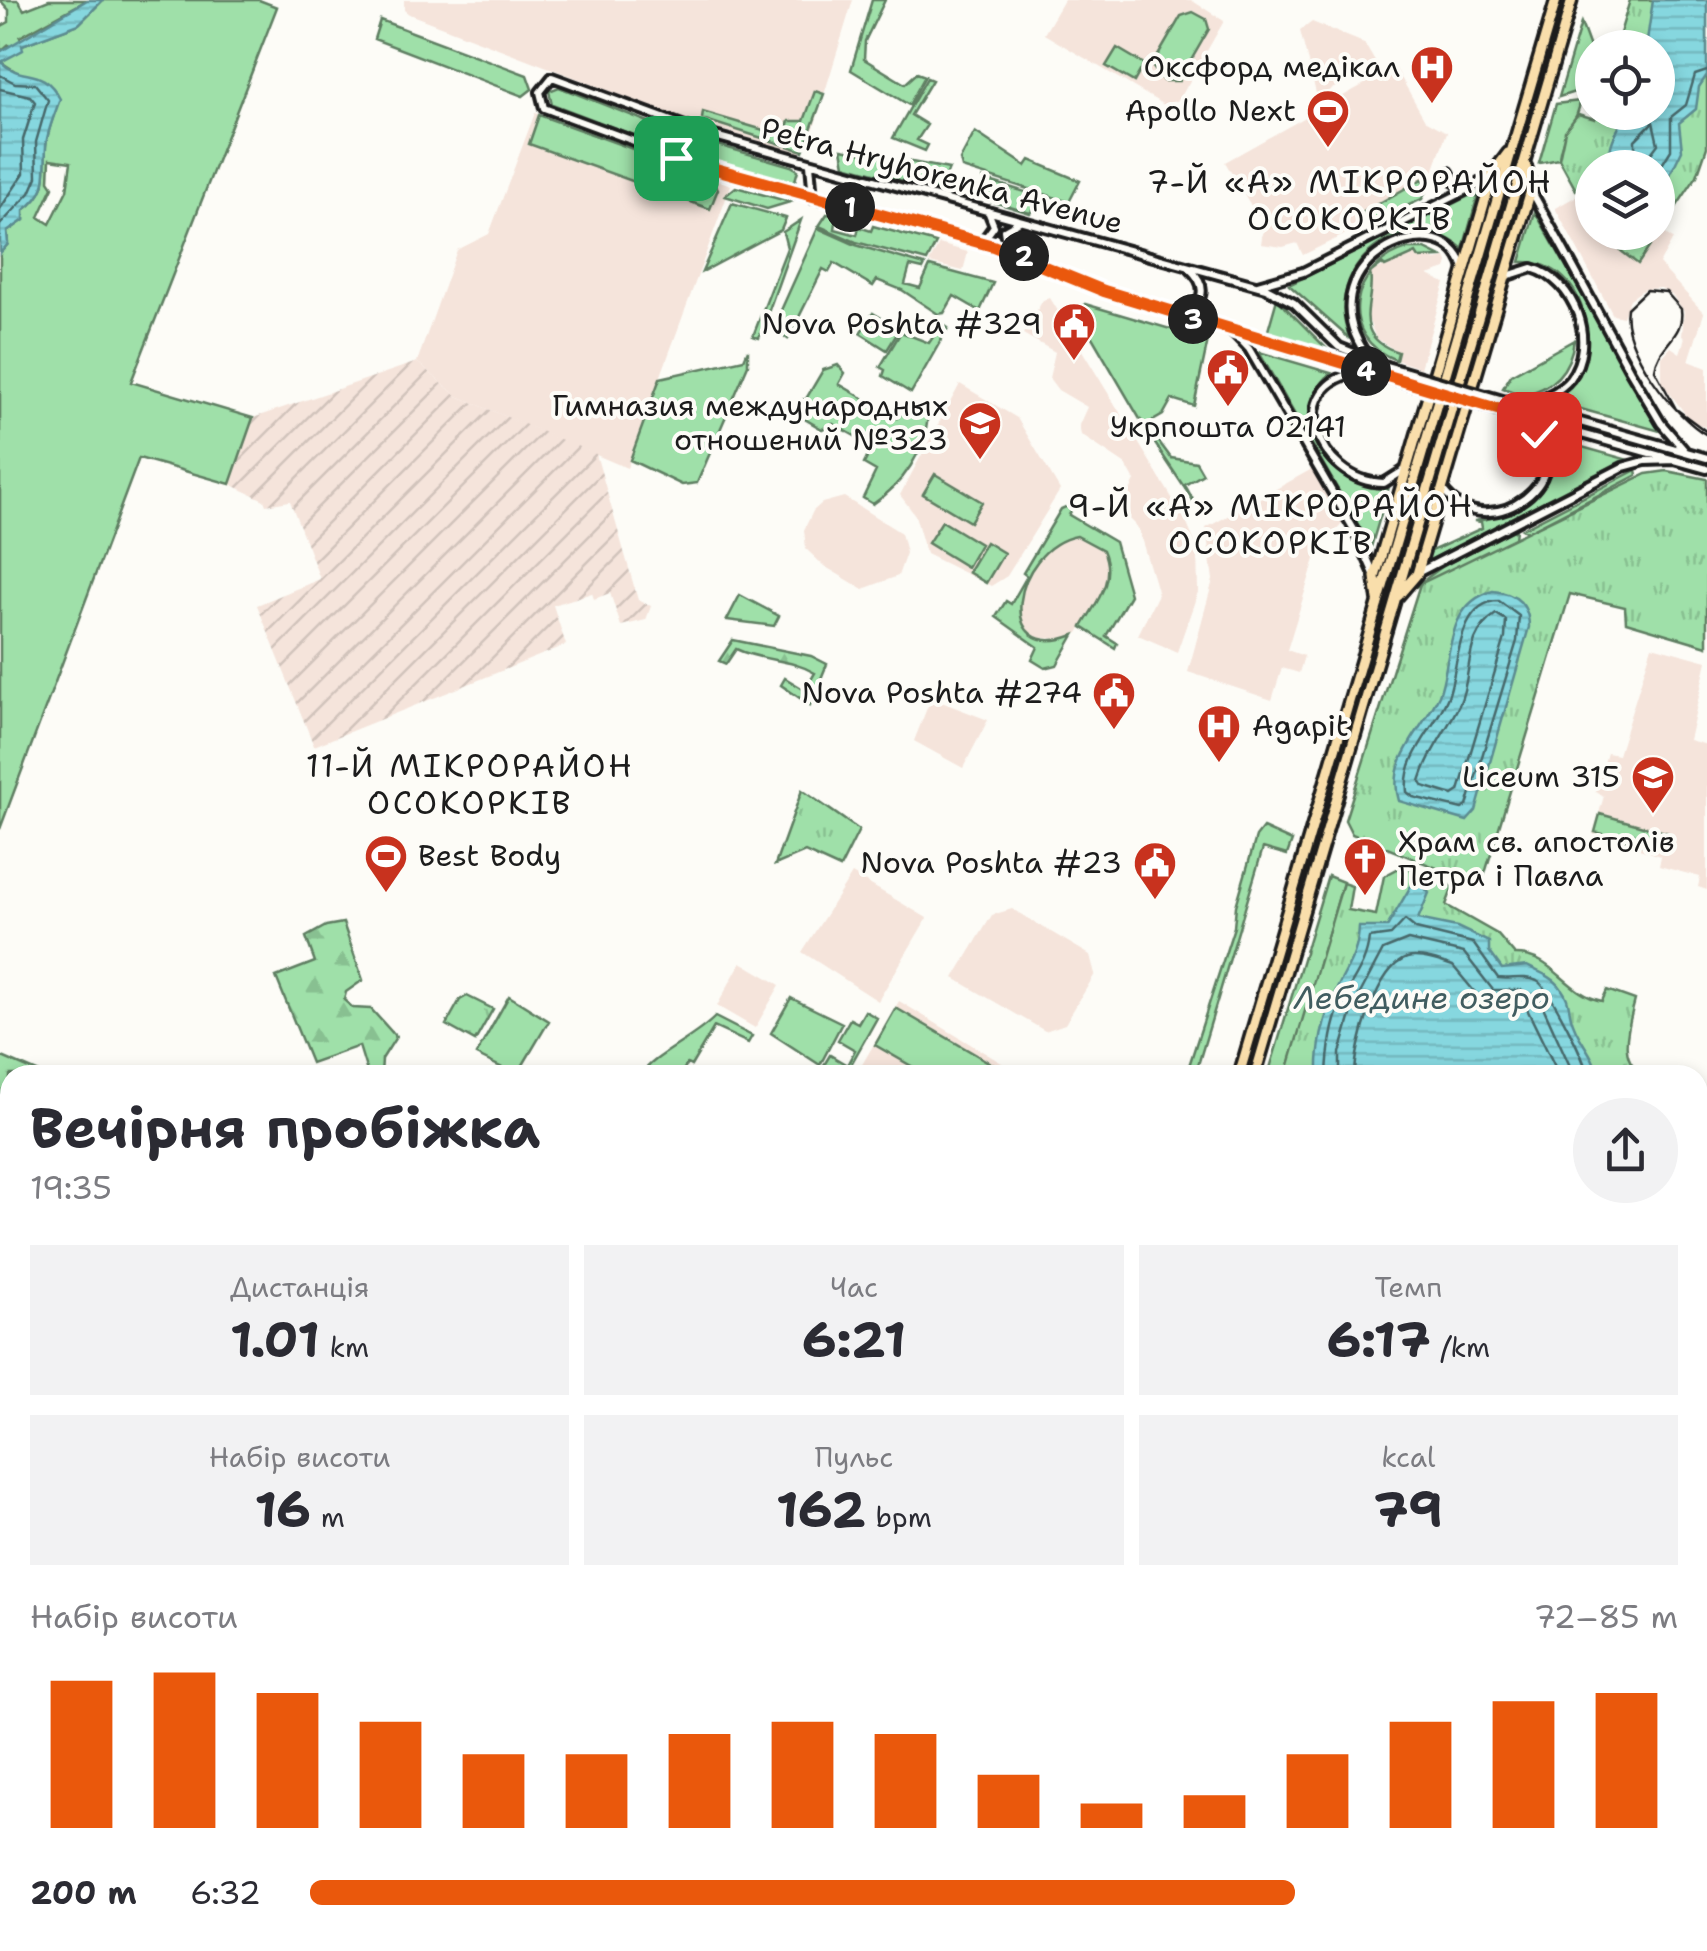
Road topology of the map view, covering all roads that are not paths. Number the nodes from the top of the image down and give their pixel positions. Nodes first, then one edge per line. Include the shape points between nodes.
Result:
1 (1556, 0) edge
2 (1572, 0) edge
3 (1515, 139) junction
4 (1525, 158) junction
5 (810, 164) junction
6 (1449, 172) dead end
7 (1493, 173) junction
8 (1471, 188) junction
9 (1531, 190) junction
10 (813, 198) junction
11 (988, 211) junction
12 (1021, 220) junction
13 (982, 242) junction
14 (1007, 250) junction
15 (1188, 266) junction
16 (1464, 271) junction
17 (1508, 276) junction
18 (1257, 286) junction
19 (1178, 314) junction
20 (1231, 330) junction
21 (1372, 362) junction
22 (1367, 371) junction
23 (1521, 406) junction
24 (1524, 417) junction
25 (1685, 452) junction
26 (1707, 458) edge
27 (1676, 460) junction
28 (1409, 464) junction
29 (1707, 468) edge
30 (1443, 490) junction
31 (1417, 574) junction
32 (1375, 577) junction
33 (1378, 603) junction
34 (1393, 606) junction
35 (1241, 1065) edge
36 (1258, 1065) edge

1 - 3 highway
2 - 4 highway
3 - 7 highway
3 - 33 highway
4 - 9 highway
4 - 34 highway
5 - 10 street
5 - 10 street, Petra Hryhorenka Avenue via 681,126 552,77 540,92 544,108 676,158
5 - 11 street, Petra Hryhorenka Avenue
6 - 8 street via 1454,182
7 - 8 street
7 - 16 highway
8 - 18 street via 1303,272
9 - 17 highway
9 - 25 street via 1630,372
10 - 13 street, Petra Hryhorenka Avenue
11 - 12 street, Petra Hryhorenka Avenue
11 - 13 street via 994,226
12 - 14 street via 1004,230
12 - 15 street, Petra Hryhorenka Avenue
13 - 14 street, Petra Hryhorenka Avenue
14 - 19 street, Petra Hryhorenka Avenue
15 - 18 street, Petra Hryhorenka Avenue
15 - 19 street via 1202,282 1202,296
16 - 21 street via 1454,250 1420,239 1398,243 1362,266 1351,289 1350,319
16 - 28 highway
17 - 23 street via 1532,268 1555,277 1582,329 1572,376
17 - 30 highway
18 - 21 street, Petra Hryhorenka Avenue via 1286,297 1330,341
19 - 20 street, Petra Hryhorenka Avenue
20 - 22 street, Petra Hryhorenka Avenue
20 - 32 street via 1259,366
21 - 23 street, Petra Hryhorenka Avenue, bridge
22 - 24 street, Petra Hryhorenka Avenue, bridge
22 - 28 street via 1336,377 1322,392 1315,415 1323,446 1337,467 1369,483 1394,480
23 - 25 street, Petra Hryhorenka Avenue
24 - 27 street, Petra Hryhorenka Avenue
24 - 30 street via 1541,436 1548,459 1531,494 1475,514
25 - 26 street, Petra Hryhorenka Avenue
27 - 29 street, Petra Hryhorenka Avenue
27 - 31 street via 1623,468
28 - 32 highway
30 - 31 highway
31 - 34 highway
32 - 33 highway
33 - 35 highway
34 - 36 highway

